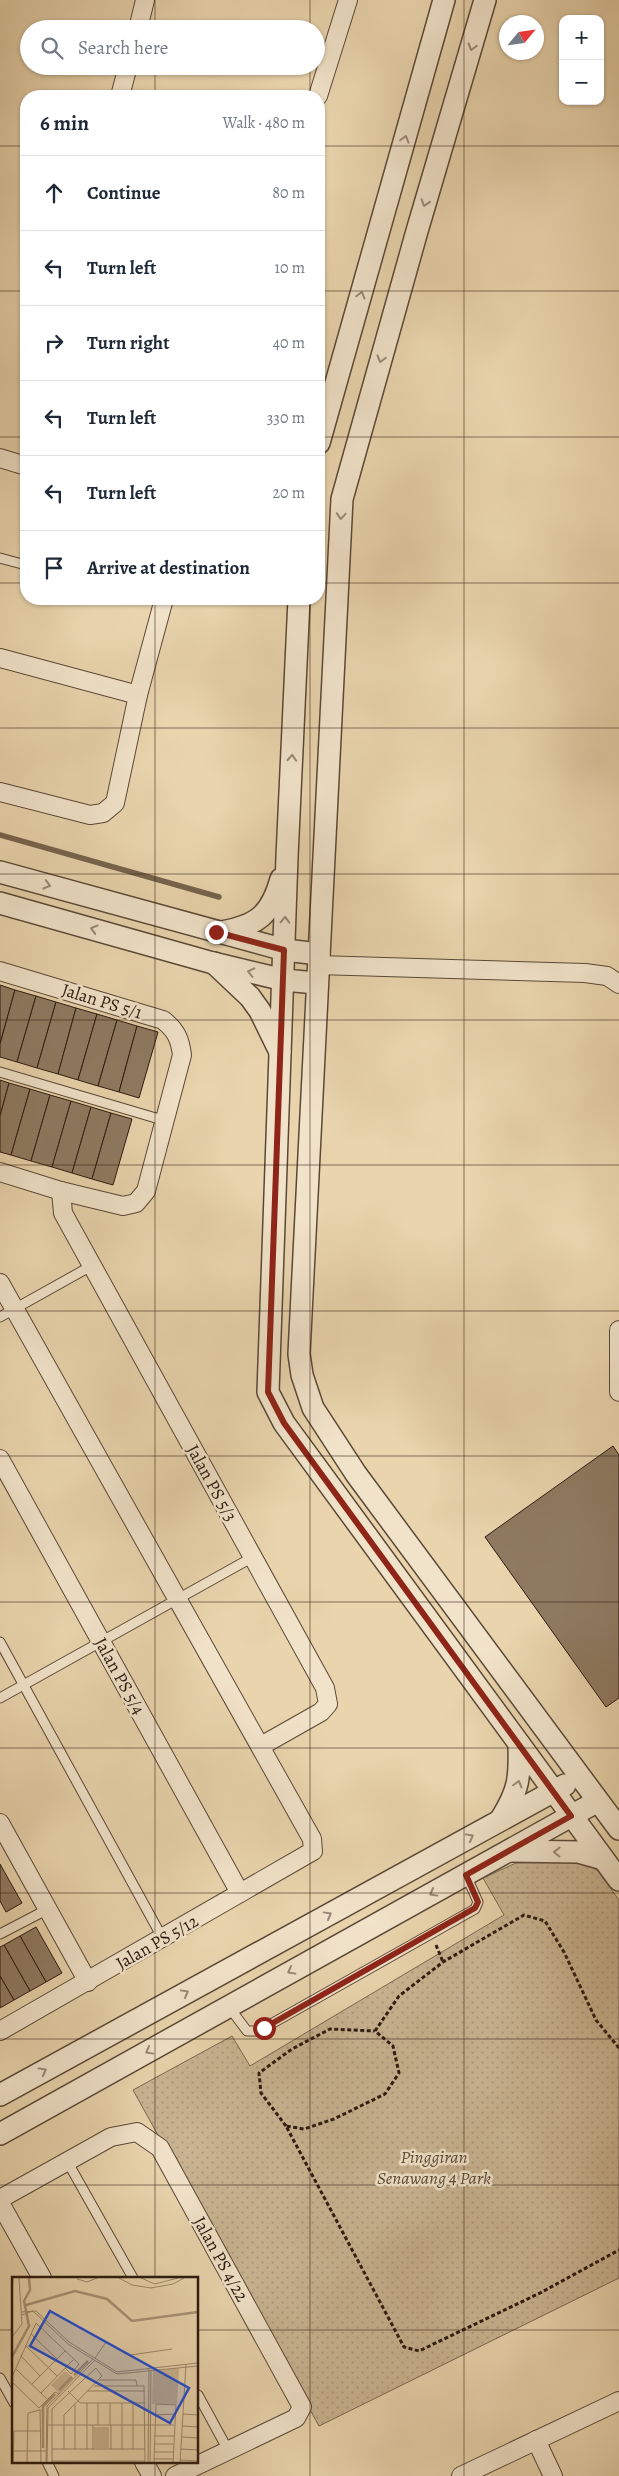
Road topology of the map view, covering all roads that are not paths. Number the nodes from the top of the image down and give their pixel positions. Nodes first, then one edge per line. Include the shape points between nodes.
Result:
1 (145, 0) edge
2 (348, 0) edge
3 (444, 0) edge
4 (485, 0) edge
5 (140, 20) edge
6 (325, 74) edge
7 (126, 75) edge
8 (325, 75) edge
9 (122, 90) edge
10 (320, 90) edge
11 (325, 422) edge
12 (0, 458) edge
13 (20, 462) edge
14 (0, 558) edge
15 (20, 563) edge
16 (161, 605) edge
17 (299, 605) edge
18 (0, 658) edge
19 (138, 695) junction
20 (0, 792) edge
21 (287, 857) junction
22 (0, 872) edge
23 (0, 903) edge
24 (216, 932) junction
25 (284, 950) junction
26 (213, 963) junction
27 (318, 967) junction
28 (0, 971) edge
29 (284, 980) junction
30 (619, 984) edge
31 (282, 1054) junction
32 (0, 1072) edge
33 (166, 1121) junction
34 (0, 1172) edge
35 (61, 1191) junction
36 (93, 1265) junction
37 (0, 1283) edge
38 (7, 1313) edge
39 (619, 1330) edge
40 (619, 1392) edge
41 (0, 1459) edge
42 (253, 1557) junction
43 (178, 1599) junction
44 (0, 1642) edge
45 (101, 1642) junction
46 (24, 1684) junction
47 (0, 1698) edge
48 (519, 1744) junction
49 (261, 1746) junction
50 (581, 1776) junction
51 (554, 1791) junction
52 (598, 1801) junction
53 (571, 1816) junction
54 (501, 1820) junction
55 (0, 1825) edge
56 (619, 1829) edge
57 (509, 1851) junction
58 (603, 1859) junction
59 (466, 1875) junction
60 (619, 1880) edge
61 (240, 1893) junction
62 (48, 1909) junction
63 (0, 1934) edge
64 (162, 1939) junction
65 (88, 1982) junction
66 (228, 2006) junction
67 (0, 2030) edge
68 (0, 2095) edge
69 (0, 2134) edge
70 (67, 2161) junction
71 (0, 2199) edge
72 (0, 2203) edge
73 (41, 2277) edge
74 (132, 2277) edge
75 (0, 2378) edge
76 (199, 2397) edge
77 (12, 2399) edge
78 (619, 2401) edge
79 (536, 2440) junction
80 (228, 2450) junction
81 (48, 2464) edge
82 (145, 2464) edge
83 (54, 2476) edge
84 (152, 2476) edge
85 (175, 2476) edge
86 (461, 2476) edge
87 (553, 2476) edge

1 - 5 street
2 - 6 street
11 -> 3 street
4 -> 27 street via 342,499
7 - 9 street
8 - 10 street
12 - 13 street
14 - 15 lane
16 - 19 street
21 -> 17 street
18 - 19 street
19 - 20 street via 115,803 103,813 90,815
21 - 24 street via 276,896 268,911 240,929
25 -> 21 street
22 -> 24 street
26 -> 23 street
24 - 25 street
25 - 27 street
25 - 29 street
29 -> 26 street
26 - 31 street via 250,997
27 - 29 street
27 - 30 street via 585,973 607,976
27 - 50 street via 299,1354 302,1375 313,1408 356,1474
28 - 33 street, Jalan PS 5/1 via 163,1020 173,1028 180,1039 182,1055
29 - 31 street
31 - 48 street via 268,1392 284,1423
32 - 33 lane
33 - 35 street via 146,1191 136,1203 123,1206
34 - 35 street
35 - 36 street, Jalan PS 5/3 via 63,1214
36 - 38 lane
36 - 42 street, Jalan PS 5/3
37 - 38 street
38 - 43 street
39 - 40 street
41 - 45 street, Jalan PS 5/4
42 - 43 lane
42 - 49 street, Jalan PS 5/3 via 325,1688 328,1704 321,1712
43 - 45 lane
43 - 49 street
44 - 46 lane
45 - 46 lane
45 - 61 street, Jalan PS 5/4
46 - 47 lane
46 - 64 lane
48 - 51 street
54 -> 48 street via 514,1798 520,1776
49 - 61 street, Jalan PS 5/12 via 312,1839 313,1851
50 - 51 street
50 - 52 street
51 - 53 street
51 - 54 street
52 - 53 street
52 - 56 street
53 - 57 street
53 - 58 street
68 -> 54 street
55 - 62 street
58 -> 57 street via 578,1852
57 - 59 street
58 - 60 street
59 -> 66 street
59 - 66 lane via 478,1902 475,1908 264,2028 247,2031
61 - 64 street, Jalan PS 5/12
62 - 63 lane
62 - 65 street
64 - 65 street, Jalan PS 5/12
65 - 67 street, Jalan PS 5/12
66 -> 69 street
70 - 71 street
70 - 74 lane
70 - 80 street, Jalan PS 4/22 via 111,2137 137,2132 160,2148 302,2407 296,2418
72 - 73 street
75 - 77 lane
76 - 80 lane
78 - 79 street
79 - 86 street
79 - 87 street
80 - 85 street
81 - 83 lane
82 - 84 street

